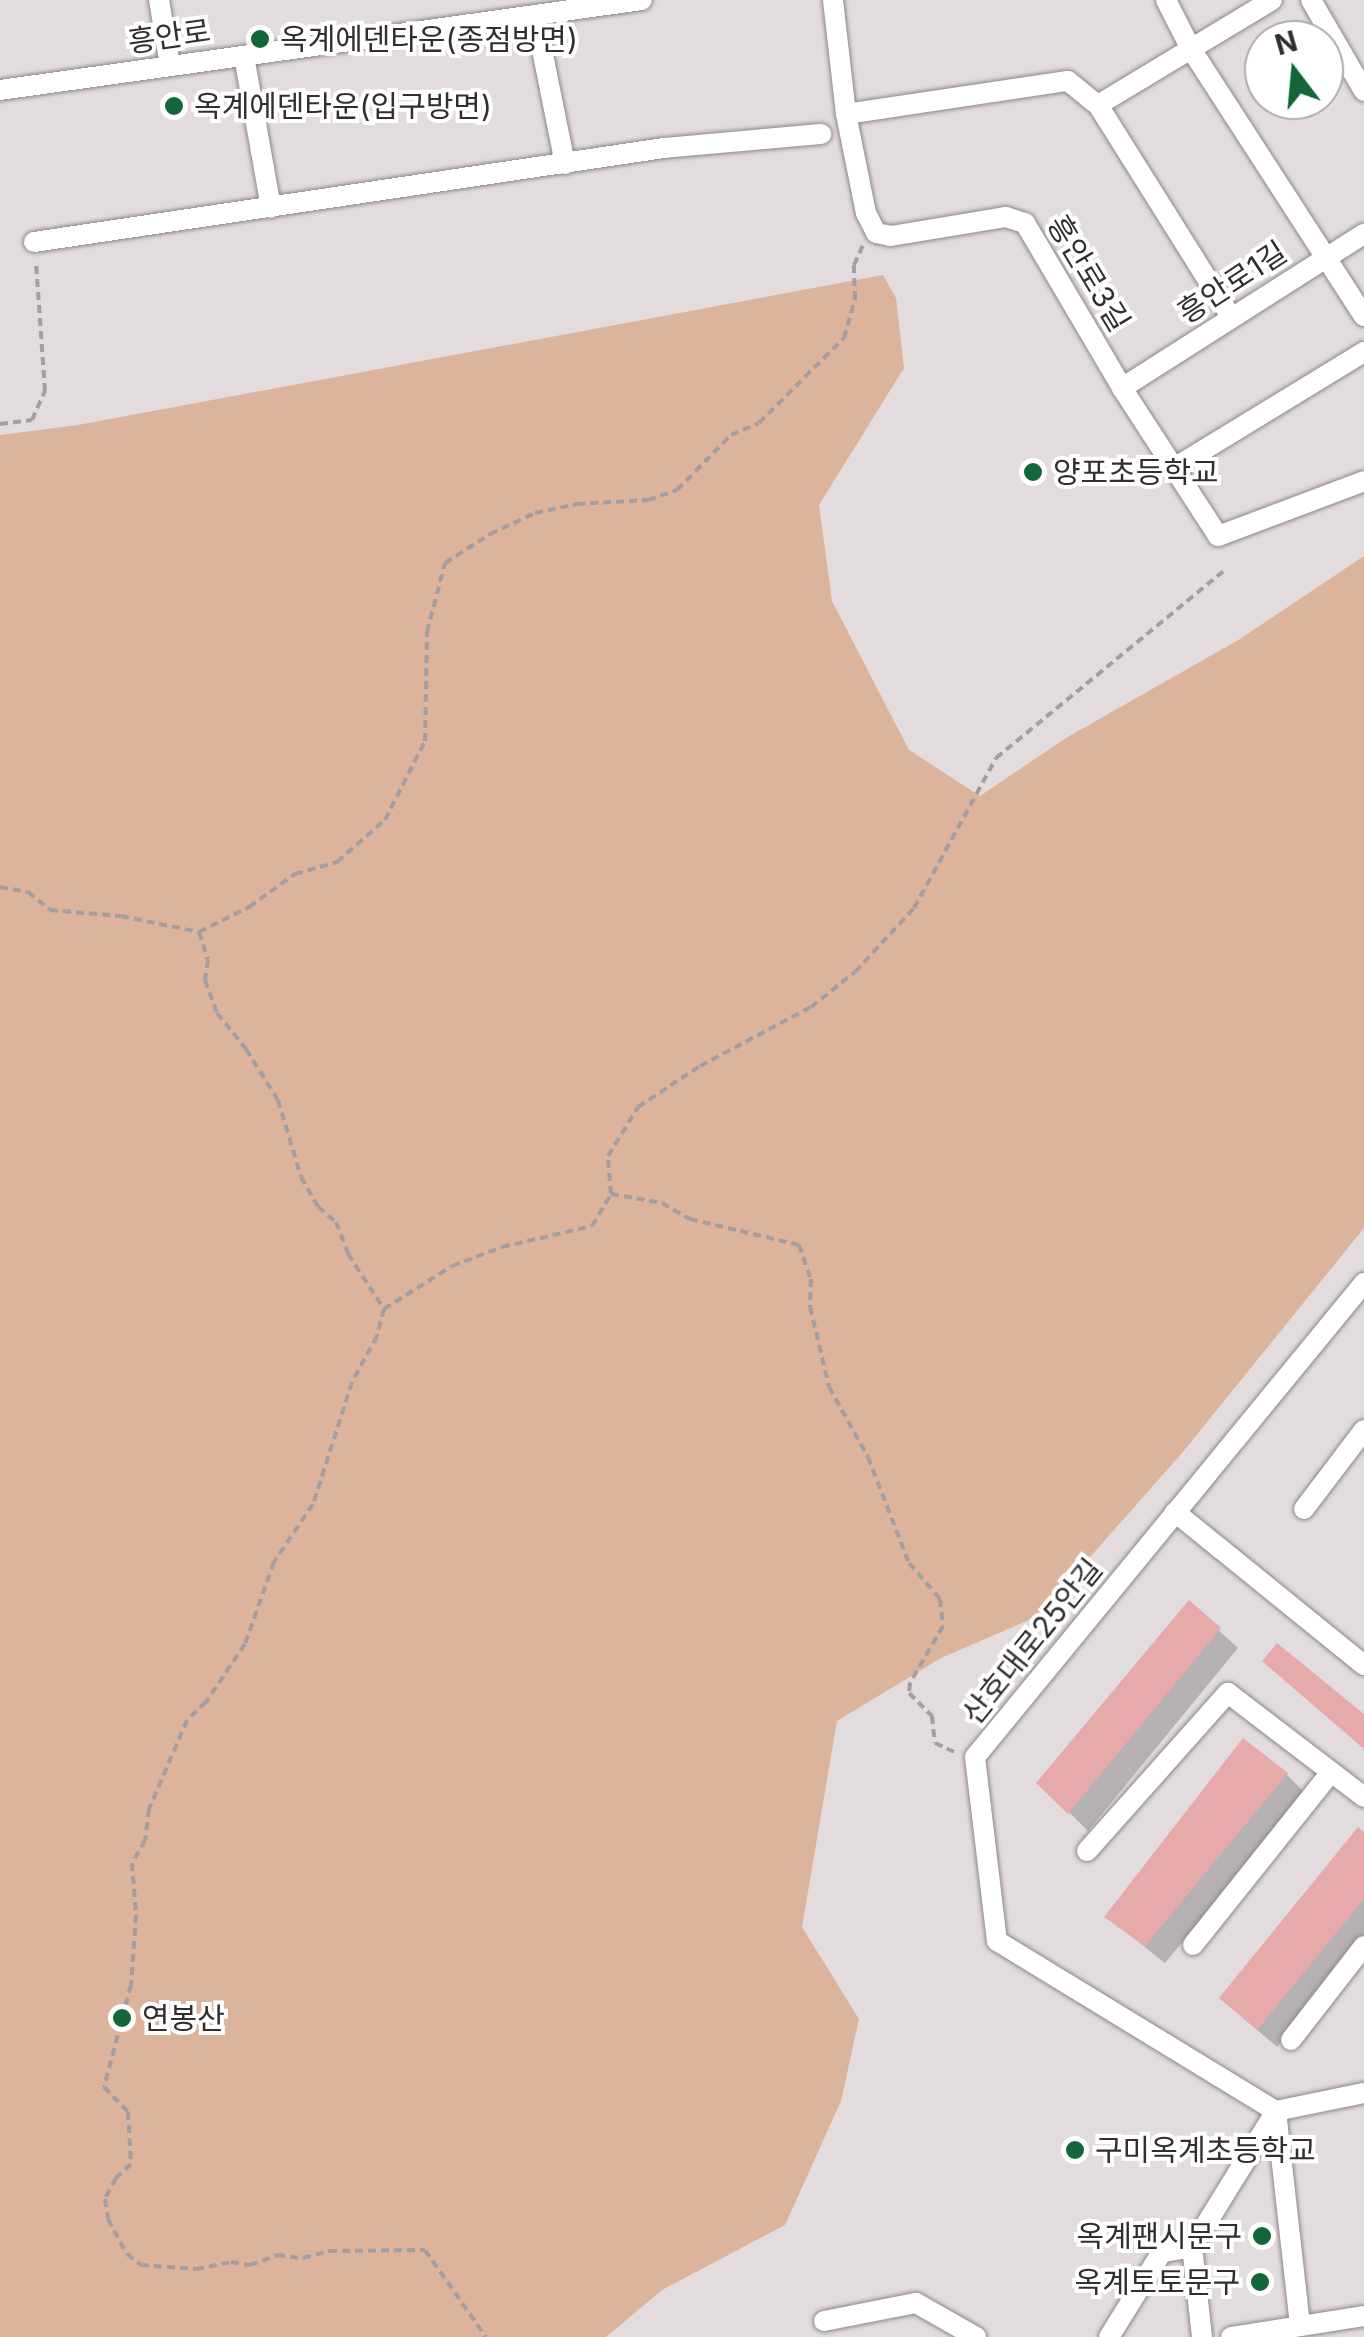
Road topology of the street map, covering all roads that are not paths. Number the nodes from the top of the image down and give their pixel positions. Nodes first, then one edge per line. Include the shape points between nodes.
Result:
1 (159, 0) edge
2 (642, 0) edge
3 (833, 0) edge
4 (1166, 0) edge
5 (1272, 0) edge
6 (1311, 0) edge
7 (535, 15) junction
8 (1191, 48) junction
9 (244, 56) junction
10 (170, 66) junction
11 (0, 90) edge
12 (1364, 91) edge
13 (1098, 105) junction
14 (846, 114) junction
15 (821, 134) dead end
16 (565, 164) junction
17 (271, 208) junction
18 (1364, 234) edge
19 (34, 242) road end
20 (1324, 258) junction
21 (1364, 316) edge
22 (1231, 318) junction
23 (1364, 352) edge
24 (1122, 388) junction
25 (1174, 468) junction
26 (1364, 481) edge
27 (1364, 1282) edge
28 (1364, 1430) edge
29 (1304, 1509) dead end
30 (1175, 1512) junction
31 (1364, 1665) edge
32 (1331, 1772) junction
33 (1364, 1797) edge
34 (1088, 1851) dead end
35 (1193, 1946) dead end
36 (1364, 1946) edge
37 (1292, 2040) dead end
38 (1364, 2093) edge
39 (1276, 2111) junction
40 (1192, 2247) junction
41 (1364, 2316) edge
42 (824, 2321) dead end
43 (1300, 2326) junction
44 (976, 2337) edge
45 (1110, 2337) edge
46 (1202, 2337) edge
47 (1230, 2337) edge

1 - 10 street
2 - 7 street, 흥안로
3 - 14 street
4 - 8 street, 흥안로1길
5 - 8 street
6 - 12 street
7 - 9 street, 흥안로
7 - 16 street
8 - 13 street
8 - 20 street, 흥안로1길
9 - 10 street, 흥안로
9 - 17 street
10 - 11 street, 흥안로
13 - 14 street via 1068,81
13 - 22 street
14 - 24 street, 흥안로3길 via 874,230 891,236 1006,217 1026,223
15 - 16 street
16 - 17 street
17 - 19 street
18 - 20 street, 흥안로1길
20 - 21 street, 흥안로1길
20 - 22 street, 흥안로1길
22 - 24 street, 흥안로1길
23 - 25 street
24 - 25 street, 흥안로3길
25 - 26 street, 흥안로3길 via 1218,536
27 - 30 street, 산호대로25안길
28 - 29 street
30 - 31 street
30 - 39 street, 산호대로25안길 via 975,1757 997,1942
32 - 33 street
32 - 34 street via 1228,1693
32 - 35 street
36 - 37 street
38 - 39 street
39 - 40 street
39 - 43 street
40 - 45 street via 1162,2252
40 - 46 street
41 - 43 street
42 - 44 street via 916,2303
43 - 47 street

